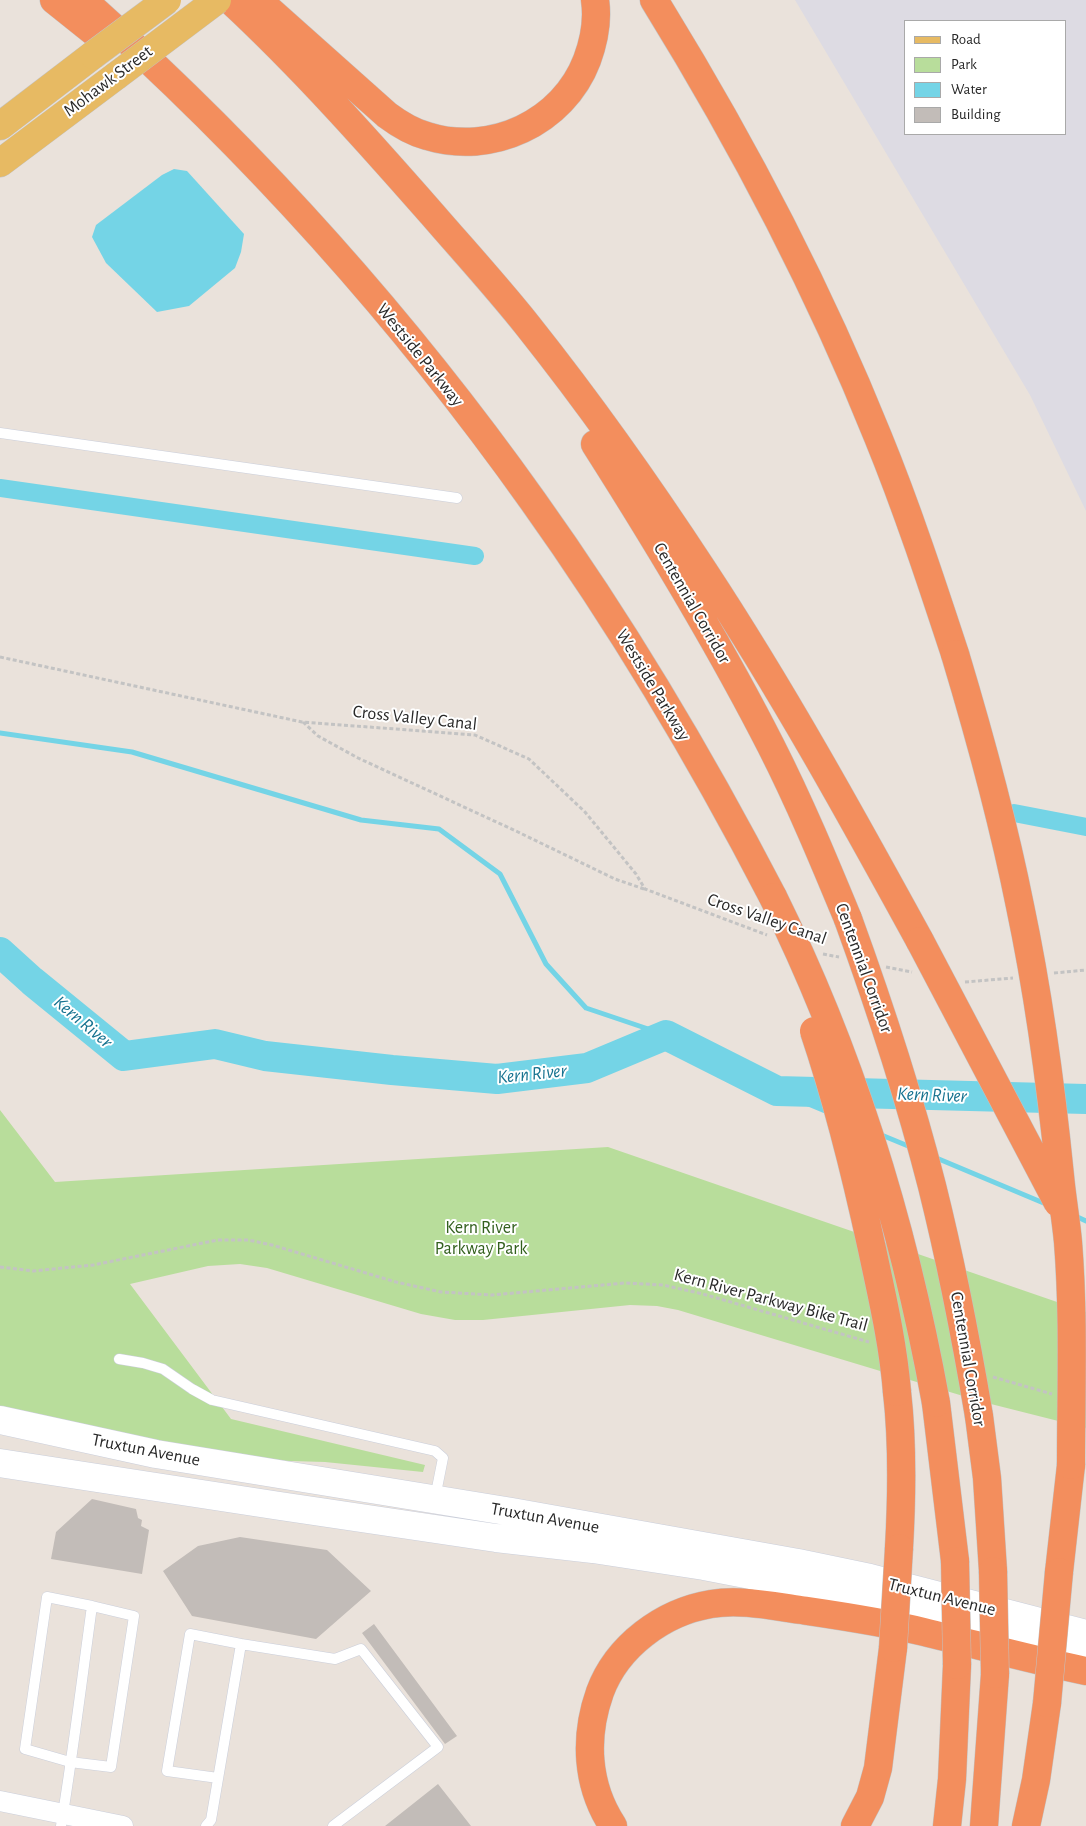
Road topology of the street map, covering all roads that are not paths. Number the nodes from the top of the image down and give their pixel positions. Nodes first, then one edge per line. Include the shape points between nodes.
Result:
1 (54, 0) edge
2 (82, 0) edge
3 (167, 0) edge
4 (217, 0) edge
5 (230, 0) edge
6 (258, 0) edge
7 (595, 0) edge
8 (654, 0) edge
9 (0, 126) edge
10 (0, 163) edge
11 (296, 210) junction
12 (431, 213) junction
13 (0, 433) edge
14 (457, 498) dead end
15 (768, 895) junction
16 (1086, 1258) edge
17 (119, 1359) dead end
18 (0, 1420) edge
19 (156, 1454) junction
20 (0, 1462) edge
21 (434, 1499) junction
22 (280, 1506) junction
23 (92, 1606) junction
24 (1086, 1634) edge
25 (241, 1644) junction
26 (1086, 1657) edge
27 (1086, 1671) edge
28 (70, 1762) junction
29 (218, 1778) junction
30 (0, 1801) edge
31 (62, 1820) edge
32 (123, 1826) edge
33 (206, 1826) edge
34 (333, 1826) edge
35 (613, 1826) edge
36 (855, 1826) edge
37 (947, 1826) edge
38 (984, 1826) edge
39 (1026, 1826) edge

1 - 11 highway via 160,86
2 - 11 highway, Westside Parkway via 222,131
3 - 9 main road, Mohawk Street, bridge
4 - 10 main road, Mohawk Street, bridge
5 - 12 highway via 320,89
6 - 7 highway via 399,124 440,140 467,142 512,134 548,115 559,104 578,80 590,52 596,23
8 - 39 highway, bridge via 755,176 823,311 871,419 903,500 955,654 988,770 1020,906 1053,1106 1068,1242 1072,1352 1071,1465 1047,1703
11 - 15 highway, Westside Parkway via 428,363 533,500 636,654 697,758
12 - 16 highway, bridge via 550,354 672,524 740,627 920,941
12 - 38 highway, Centennial Corridor, bridge via 488,287 594,443 664,553 727,664 820,850 848,919 892,1047 932,1185 966,1337 987,1478 993,1571 994,1674
13 - 14 lane
15 - 36 highway, bridge via 809,1015 854,1166 881,1289 900,1419 902,1471 893,1648 878,1768 870,1797
15 - 37 highway, bridge via 823,1007 874,1147 914,1293 936,1403 954,1561 957,1665
17 - 21 lane via 163,1369 212,1400 435,1450 443,1458
18 - 19 main road, Truxtun Avenue
19 - 20 main road via 36,1446
19 - 21 main road, Truxtun Avenue
20 - 22 main road, Truxtun Avenue
21 - 22 main road via 417,1506 321,1492
21 - 24 main road, Truxtun Avenue via 798,1563 870,1578
22 - 26 main road, Truxtun Avenue via 612,1552 813,1586 875,1599
23 - 28 lane
23 - 28 lane via 134,1616 111,1767
23 - 28 lane via 47,1596 25,1749
25 - 29 lane
25 - 29 lane via 190,1634 167,1771
25 - 34 lane via 335,1659 361,1649 438,1747
27 - 35 highway via 832,1614 738,1603 691,1609 665,1620 634,1642 621,1656 601,1689 591,1725 590,1762 599,1800
28 - 31 lane
29 - 33 lane via 211,1820
30 - 31 street
31 - 32 street

